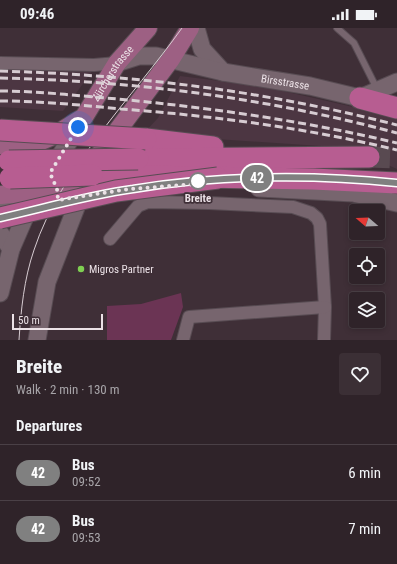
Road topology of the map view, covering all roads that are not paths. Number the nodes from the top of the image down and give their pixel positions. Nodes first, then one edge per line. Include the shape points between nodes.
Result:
1 (148, 28) edge
2 (190, 28) edge
3 (196, 28) edge
4 (337, 28) edge
5 (171, 60) junction
6 (0, 63) edge
7 (117, 63) junction
8 (222, 72) junction
9 (397, 82) edge
10 (369, 94) junction
11 (397, 108) edge
12 (84, 117) junction
13 (2, 146) edge
14 (293, 156) junction
15 (368, 157) tunnel mouth
16 (94, 162) junction
17 (0, 178) edge
18 (218, 178) junction
19 (397, 183) edge
20 (55, 187) junction
21 (353, 193) junction
22 (397, 193) edge
23 (0, 195) edge
24 (34, 198) junction
25 (397, 203) edge
26 (79, 204) junction
27 (0, 206) edge
28 (4, 235) edge
29 (110, 239) dead end
30 (61, 243) junction
31 (0, 293) edge
32 (324, 307) junction
33 (37, 340) edge
34 (183, 340) edge
35 (324, 340) edge

1 - 7 main road, Zürcherstrasse
2 - 5 main road
3 - 8 street via 202,49
4 - 10 lane via 354,43
5 - 7 street, Birsstrasse via 144,55
5 - 8 street, Birsstrasse
5 - 16 main road
6 - 7 street
7 - 12 main road, Zürcherstrasse
8 - 10 street, Birsstrasse
9 - 10 street
10 - 11 highway
12 - 13 main road via 46,140
12 - 20 street, Zürcherstrasse
13 - 14 highway, bridge via 138,159
13 - 14 highway, bridge via 146,139
13 - 20 street via 30,154
14 - 15 highway
16 - 20 main road via 77,178
16 - 26 street
17 - 18 highway, bridge via 130,175
18 - 19 highway
18 - 28 highway, bridge via 116,192
20 - 24 main road
20 - 26 street
20 - 30 street
21 - 22 highway
21 - 25 street
21 - 26 street via 198,184 129,189 100,195
23 - 24 main road
24 - 27 street
24 - 28 street
26 - 30 street
28 - 31 street
29 - 32 street via 138,206 148,202 235,204 305,210 317,218 320,224
30 - 33 street via 47,282
32 - 34 street via 189,317
32 - 35 street

